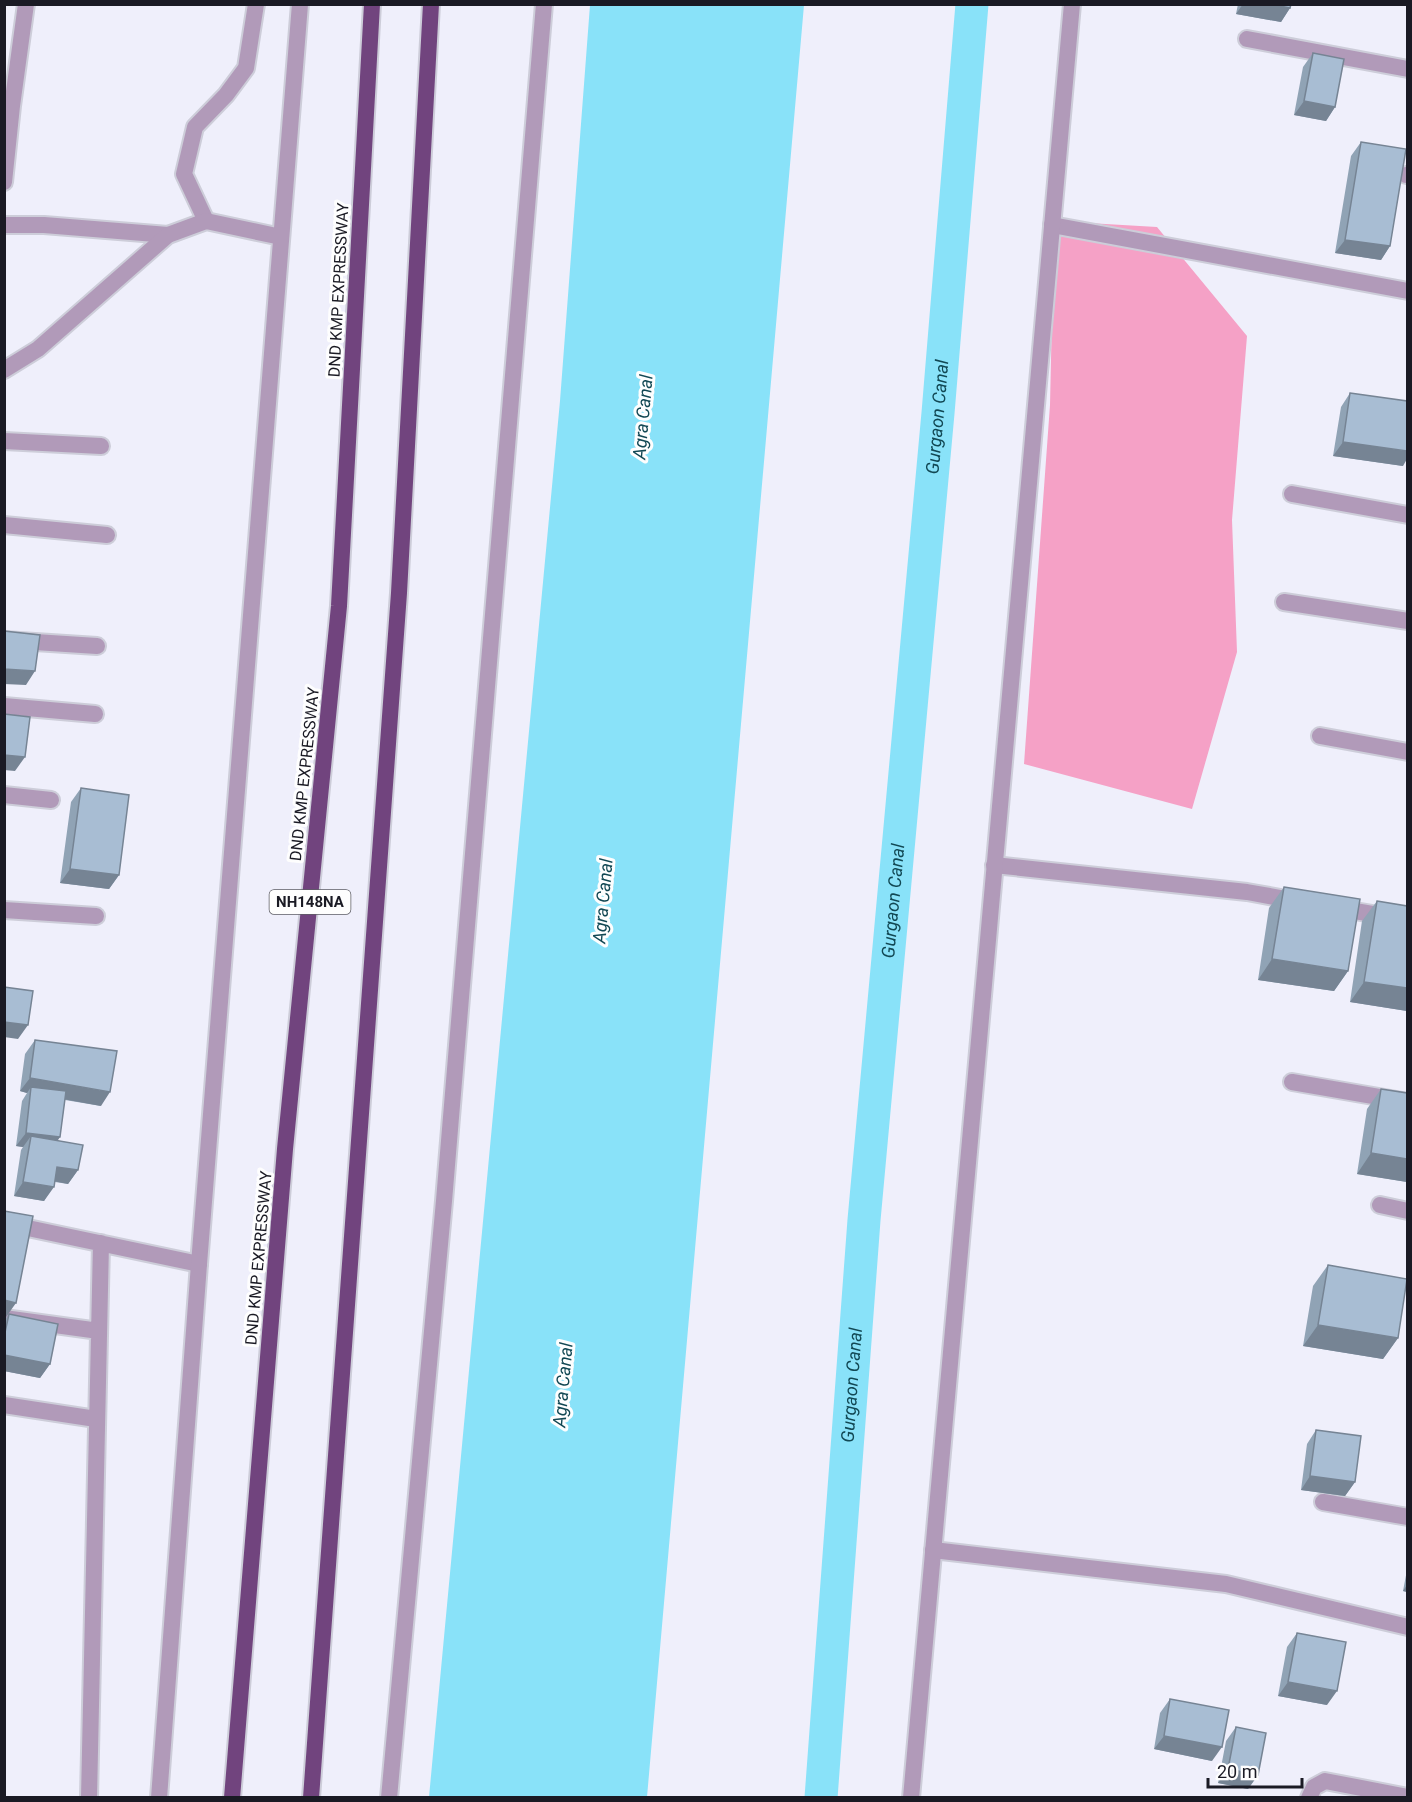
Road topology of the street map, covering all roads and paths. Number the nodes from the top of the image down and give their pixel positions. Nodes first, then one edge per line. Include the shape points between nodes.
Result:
1 (26, 4) edge
2 (256, 4) edge
3 (300, 4) edge
4 (372, 4) edge
5 (431, 4) edge
6 (544, 4) edge
7 (1072, 4) edge
8 (1247, 39) dead end
9 (1407, 69) edge
10 (4, 182) edge
11 (206, 221) junction
12 (4, 225) edge
13 (1052, 225) junction
14 (168, 235) junction
15 (281, 237) junction
16 (1407, 291) edge
17 (4, 370) edge
18 (4, 441) edge
19 (100, 446) dead end
20 (1292, 494) dead end
21 (1407, 515) edge
22 (4, 525) edge
23 (107, 535) dead end
24 (1284, 602) dead end
25 (1407, 621) edge
26 (4, 640) edge
27 (97, 646) dead end
28 (4, 706) edge
29 (95, 714) dead end
30 (1320, 736) dead end
31 (1407, 752) edge
32 (4, 795) edge
33 (51, 800) dead end
34 (994, 865) junction
35 (4, 910) edge
36 (96, 916) dead end
37 (1407, 920) edge
38 (1292, 1082) dead end
39 (1407, 1102) edge
40 (1380, 1205) dead end
41 (1407, 1211) edge
42 (4, 1223) edge
43 (101, 1243) junction
44 (199, 1264) junction
45 (4, 1318) edge
46 (99, 1332) junction
47 (4, 1405) edge
48 (96, 1419) junction
49 (1323, 1502) dead end
50 (1407, 1517) edge
51 (933, 1550) junction
52 (1407, 1627) edge
53 (89, 1797) edge
54 (159, 1797) edge
55 (232, 1797) edge
56 (311, 1797) edge
57 (389, 1797) edge
58 (911, 1797) edge
59 (1310, 1797) edge
60 (1407, 1797) edge

1 - 10 street
2 - 11 street via 246,68 195,128 184,174
3 - 15 street
4 - 55 highway, DND KMP EXPRESSWAY / NH148NA via 339,606 285,1149
5 - 56 highway via 399,593
6 - 57 street via 445,1189
7 - 13 street
8 - 9 street
11 - 14 street
11 - 15 street
12 - 14 street
13 - 16 street
13 - 34 street
14 - 17 street via 38,349
15 - 44 street
18 - 19 street
20 - 21 street
22 - 23 street
24 - 25 street
26 - 27 street
28 - 29 street
30 - 31 street
32 - 33 street
34 - 37 street via 1247,892
34 - 51 street
35 - 36 street
38 - 39 street
40 - 41 street
42 - 43 street
43 - 44 street
43 - 46 street
44 - 54 street
45 - 46 street
46 - 48 street
47 - 48 street
48 - 53 street
49 - 50 street
51 - 52 street via 1226,1584
51 - 58 street
59 - 60 street via 1314,1787 1325,1781

